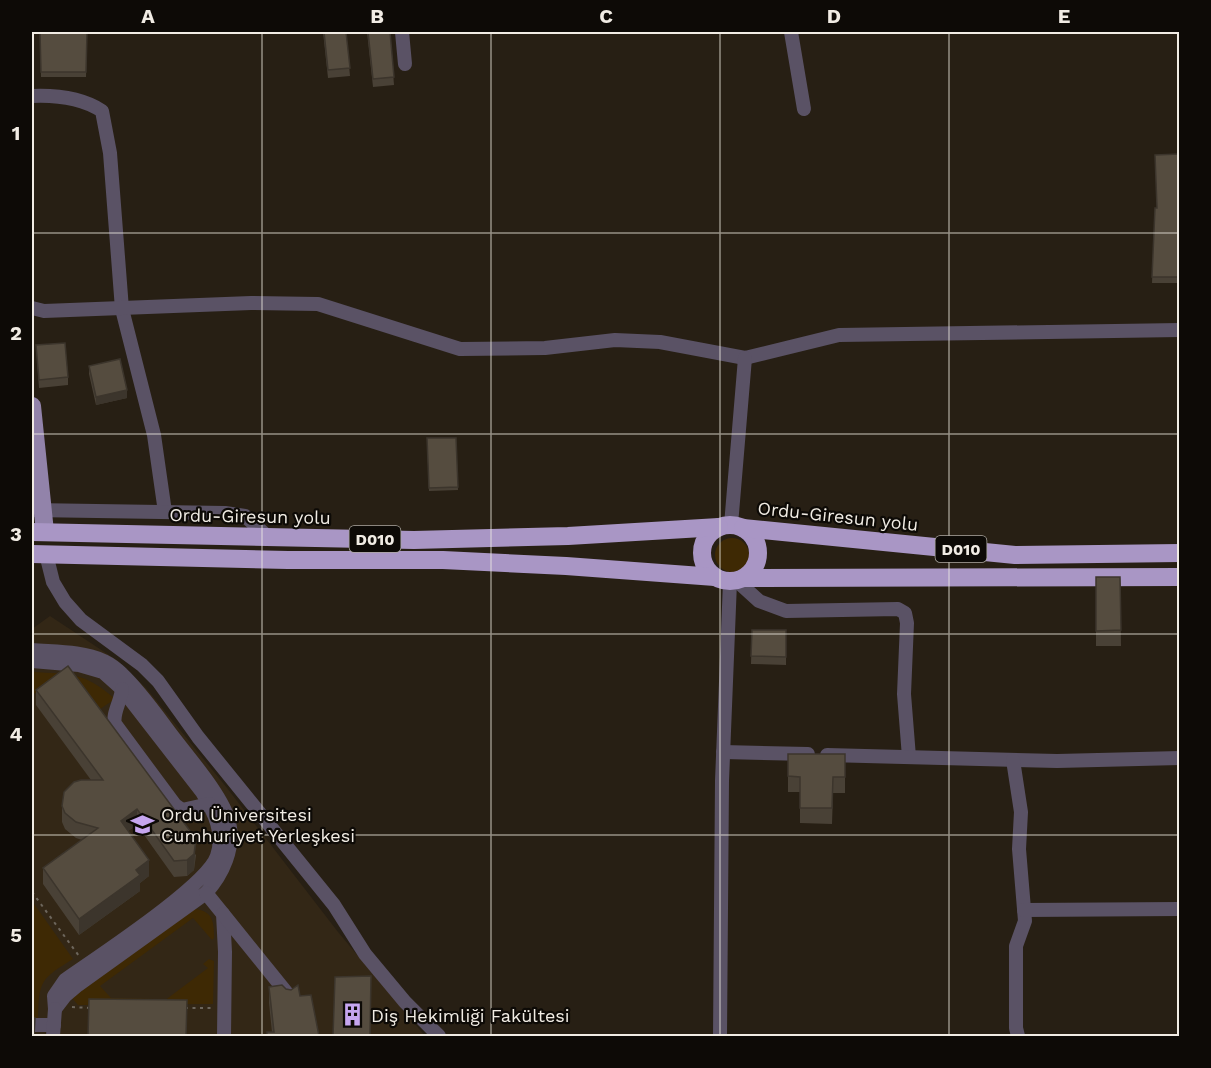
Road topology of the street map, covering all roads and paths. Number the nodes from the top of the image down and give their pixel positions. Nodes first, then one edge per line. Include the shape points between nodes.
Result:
1 (402, 32) edge
2 (791, 32) edge
3 (405, 64) dead end
4 (32, 96) edge
5 (804, 109) dead end
6 (32, 308) edge
7 (122, 309) junction
8 (1179, 330) edge
9 (745, 358) junction
10 (32, 406) edge
11 (37, 510) edge
12 (165, 512) junction
13 (731, 527) junction
14 (38, 532) edge
15 (268, 537) junction
16 (39, 554) edge
17 (1179, 554) edge
18 (1179, 577) edge
19 (732, 579) junction
20 (32, 650) edge
21 (32, 661) edge
22 (122, 689) junction
23 (723, 752) junction
24 (909, 757) junction
25 (1179, 758) edge
26 (1013, 760) junction
27 (209, 804) junction
28 (32, 892) edge
29 (206, 893) junction
30 (1179, 909) edge
31 (1024, 910) junction
32 (223, 914) junction
33 (80, 958) dead end
34 (64, 996) junction
35 (290, 997) edge
36 (95, 1008) edge
37 (177, 1008) edge
38 (225, 1008) junction
39 (55, 1009) junction
40 (32, 1024) edge
41 (53, 1031) edge
42 (224, 1036) edge
43 (439, 1036) edge
44 (720, 1036) edge
45 (1018, 1036) edge

1 - 3 street
2 - 5 street
4 - 7 street via 89,102 102,111 110,153
6 - 7 street
7 - 9 street via 318,304 460,349 545,348 615,340 660,342
7 - 12 street via 154,435
8 - 9 street via 839,335
9 - 13 street
10 - 11 main road
11 - 12 street
11 - 14 main road
12 - 15 street via 245,516
13 - 15 highway, Ordu-Giresun yolu / D010 via 414,540
13 - 17 highway, Ordu-Giresun yolu / D010 via 1015,555
13 - 19 highway via 752,534 759,553 752,572
13 - 19 highway via 706,538 702,547 704,564
14 - 15 highway, Ordu-Giresun yolu / D010
16 - 19 highway, D010 via 443,560
16 - 43 street via 65,602 81,620 158,681 198,737 334,905 365,954
18 - 19 highway, D010
19 - 23 street
19 - 24 street via 759,601 786,611 898,609 905,613 908,623 904,694
20 - 29 street via 89,656 112,666 139,692 203,776 225,810 230,836 224,865
21 - 22 street via 92,668 103,672
22 - 27 street
22 - 27 street via 115,724 175,805 182,810
23 - 24 street
23 - 44 street
24 - 26 street
25 - 26 street
26 - 31 street via 1021,812 1019,849
27 - 39 street via 220,833 212,868 200,881 65,980 54,996
28 - 33 path
29 - 32 street
29 - 34 street
30 - 31 street
31 - 45 street via 1025,921 1016,946
32 - 35 street
32 - 38 street
34 - 36 path via 73,1008
34 - 39 street
37 - 38 path
38 - 42 street
39 - 41 street
40 - 41 street

